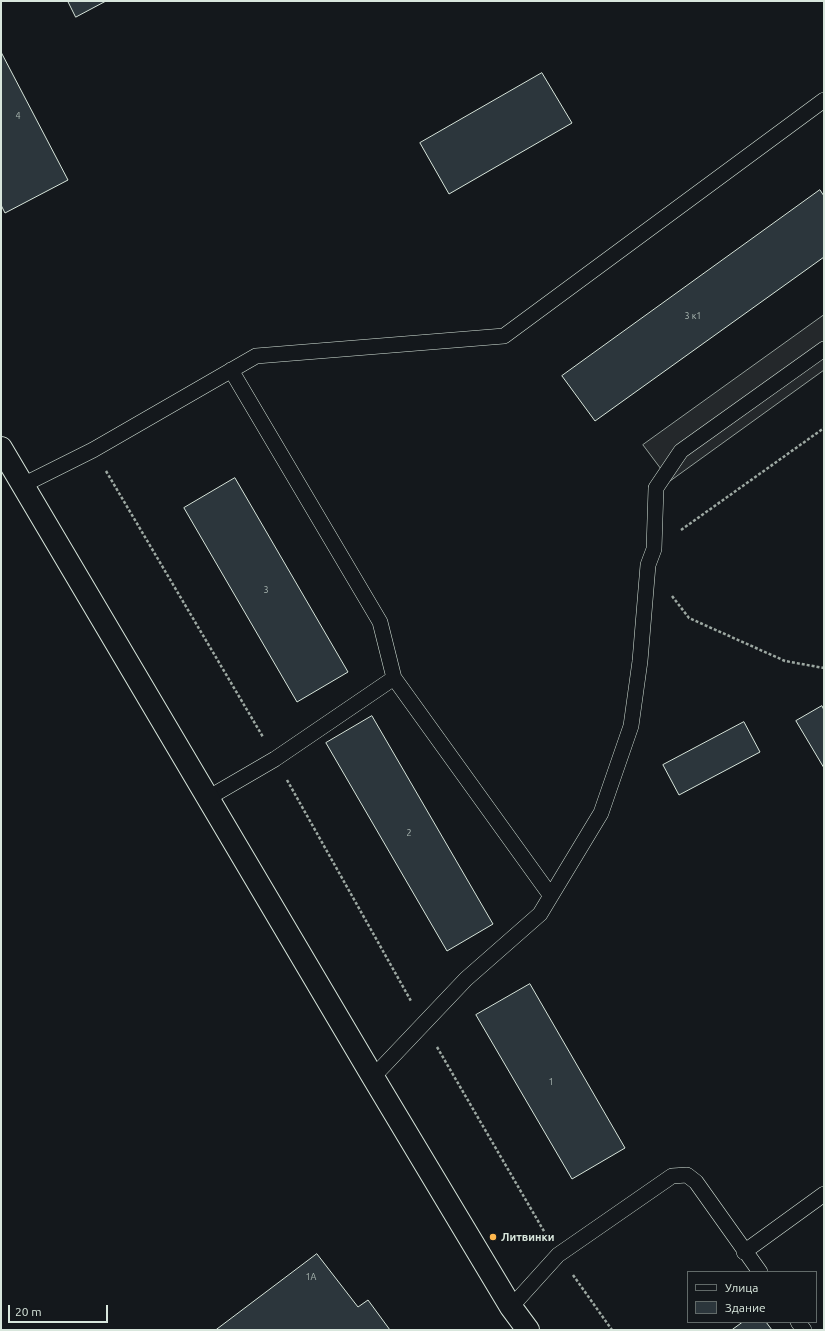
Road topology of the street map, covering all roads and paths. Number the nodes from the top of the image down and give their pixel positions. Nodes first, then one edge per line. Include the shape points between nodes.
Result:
1 (824, 100) edge
2 (824, 349) edge
3 (231, 370) junction
4 (824, 428) edge
5 (1, 448) edge
6 (93, 450) junction
7 (24, 485) junction
8 (654, 549) junction
9 (648, 565) junction
10 (824, 668) edge
11 (394, 678) junction
12 (275, 759) junction
13 (208, 798) junction
14 (551, 896) junction
15 (424, 1023) junction
16 (373, 1077) junction
17 (824, 1194) edge
18 (744, 1252) junction
19 (558, 1255) junction
20 (759, 1271) edge
21 (511, 1307) junction
22 (528, 1330) edge
23 (612, 1330) edge

1 - 3 lane via 504,336 256,356
2 - 8 lane via 681,451 656,488
3 - 6 lane
3 - 11 lane via 380,622
4 - 8 path
5 - 7 street
6 - 7 lane
6 - 12 path
7 - 13 street
8 - 9 lane
9 - 10 path via 689,618 785,661
9 - 14 lane via 640,661 631,726 601,813
11 - 12 lane
11 - 14 lane
12 - 13 lane
12 - 15 path
13 - 16 street
14 - 15 lane via 540,914 466,979
15 - 16 lane
15 - 19 path
16 - 21 street
17 - 18 lane
18 - 19 lane via 696,1182 687,1175 672,1176
18 - 20 lane
19 - 21 lane
19 - 23 path
21 - 22 street

